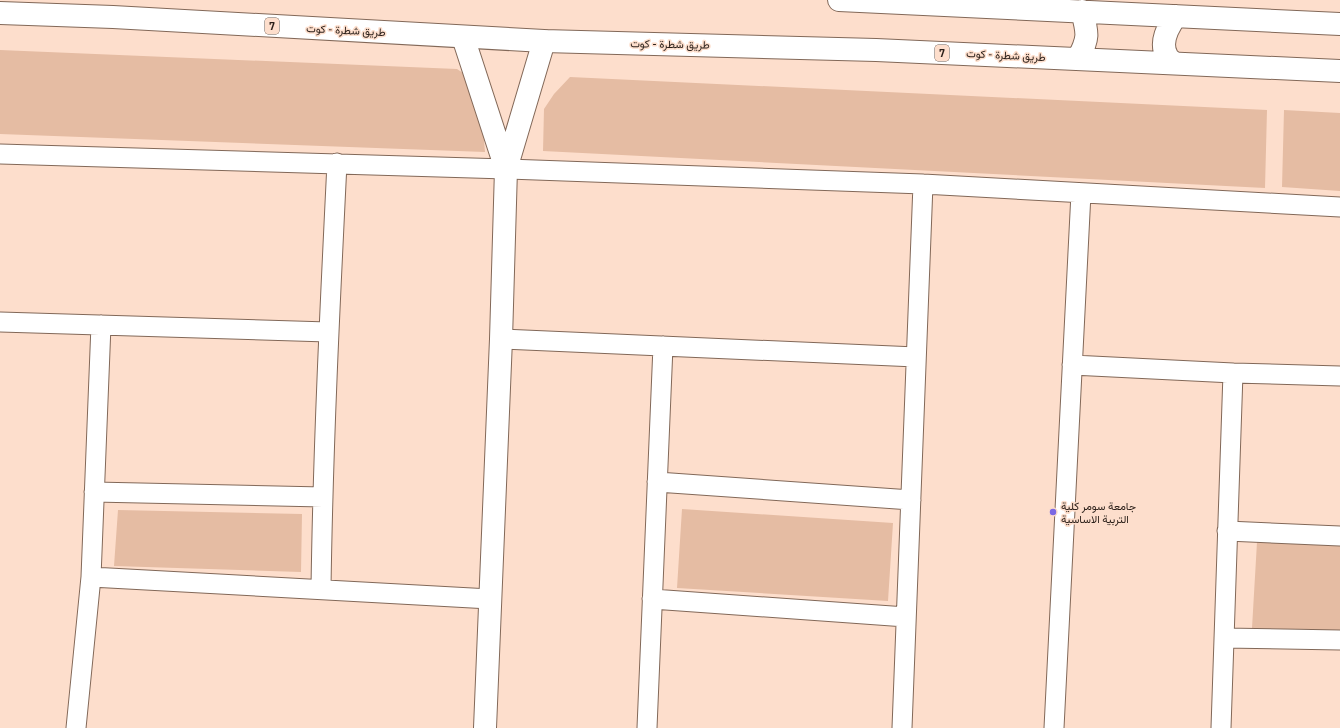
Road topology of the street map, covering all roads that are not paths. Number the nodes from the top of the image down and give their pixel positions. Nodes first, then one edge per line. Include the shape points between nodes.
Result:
1 (839, 0) edge
2 (881, 1) edge
3 (114, 9) edge
4 (1082, 12) junction
5 (0, 13) edge
6 (1176, 16) junction
7 (1340, 24) edge
8 (463, 37) junction
9 (544, 41) junction
10 (1078, 59) junction
11 (1174, 63) junction
12 (1340, 70) edge
13 (0, 154) edge
14 (337, 164) junction
15 (506, 168) junction
16 (923, 184) junction
17 (1081, 193) junction
18 (1340, 207) edge
19 (0, 322) edge
20 (101, 325) junction
21 (328, 332) junction
22 (501, 339) junction
23 (663, 346) junction
24 (916, 357) junction
25 (1072, 365) junction
26 (1232, 373) junction
27 (1340, 376) edge
28 (657, 482) junction
29 (94, 492) junction
30 (323, 498) junction
31 (911, 500) junction
32 (1227, 531) junction
33 (1340, 536) edge
34 (91, 577) junction
35 (321, 590) junction
36 (490, 599) junction
37 (652, 599) junction
38 (906, 617) junction
39 (1224, 638) junction
40 (1340, 640) edge
41 (76, 728) edge
42 (485, 728) edge
43 (646, 728) edge
44 (902, 728) edge
45 (1054, 728) edge
46 (1221, 728) edge

1 - 2 main road
2 - 4 main road
3 - 5 main road, طريق شطرة - كوت / 7
3 - 8 main road, طريق شطرة - كوت / 7
4 - 6 main road
4 - 10 main road via 1087,34
6 - 7 main road
6 - 11 main road via 1167,29 1164,41 1167,56
8 - 9 main road, طريق شطرة - كوت / 7
8 - 15 main road
9 - 10 main road, طريق شطرة - كوت / 7 via 876,50
9 - 15 main road
10 - 11 main road, طريق شطرة - كوت / 7
11 - 12 main road, طريق شطرة - كوت / 7
13 - 14 street
14 - 15 street
14 - 21 street
15 - 16 street
15 - 22 main road
16 - 17 street
16 - 24 street
17 - 18 street
17 - 25 street
19 - 20 street
20 - 21 street
20 - 29 street
21 - 30 street
22 - 23 street
22 - 36 main road
23 - 24 street
23 - 28 street
24 - 31 street
25 - 26 street
25 - 45 street
26 - 27 street
26 - 32 street
28 - 31 street
28 - 37 street
29 - 30 street
29 - 34 street
30 - 35 street
31 - 38 street
32 - 33 street
32 - 39 street
34 - 35 street
34 - 41 street
35 - 36 street
36 - 42 main road
37 - 38 street
37 - 43 street
38 - 44 street
39 - 40 street
39 - 46 street

